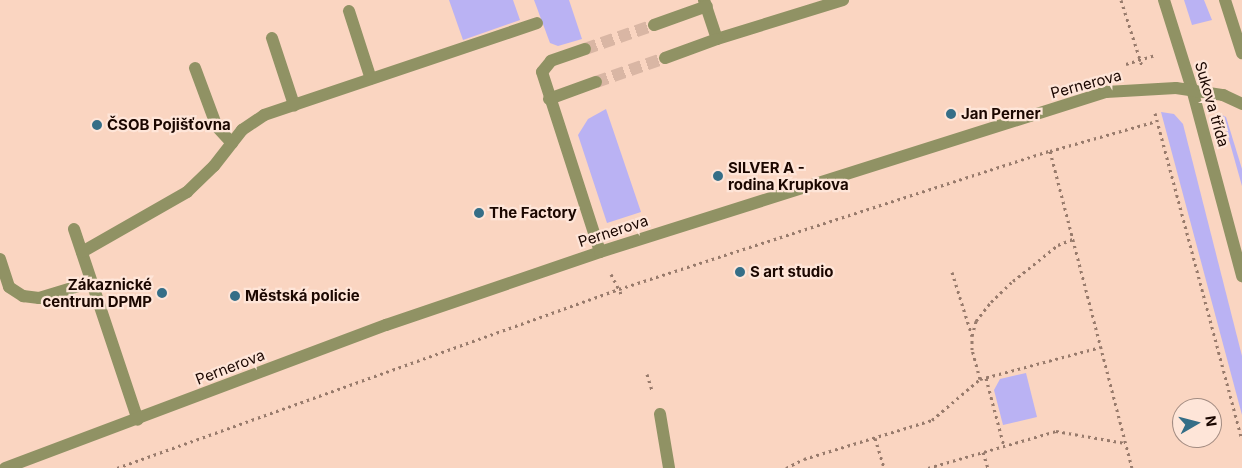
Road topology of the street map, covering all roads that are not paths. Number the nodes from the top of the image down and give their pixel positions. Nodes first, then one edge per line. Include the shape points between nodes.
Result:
1 (843, 0) edge
2 (1164, 0) edge
3 (1225, 0) edge
4 (705, 3) edge
5 (814, 4) edge
6 (349, 11) dead end
7 (537, 23) dead end
8 (654, 25) tunnel mouth
9 (272, 38) dead end
10 (717, 39) junction
11 (585, 49) tunnel mouth
12 (1242, 53) edge
13 (665, 58) tunnel mouth
14 (195, 68) dead end
15 (371, 79) junction
16 (596, 82) tunnel mouth
17 (1192, 90) junction
18 (549, 99) junction
19 (1242, 104) edge
20 (294, 105) junction
21 (232, 143) junction
22 (74, 228) dead end
23 (82, 252) junction
24 (600, 252) junction
25 (0, 259) edge
26 (1242, 276) edge
27 (92, 282) junction
28 (660, 414) dead end
29 (138, 420) junction
30 (5, 468) edge
31 (669, 468) edge

1 - 5 street
2 - 17 street, Sukova třída
3 - 12 street
4 - 8 street
4 - 10 street
5 - 10 street
6 - 15 street
7 - 15 street
9 - 20 street
10 - 13 street
11 - 18 street via 544,65 542,72
14 - 21 street via 217,127
15 - 20 street
16 - 18 street
17 - 19 street, Pernerova via 1223,95
17 - 24 street, Pernerova via 1148,87 1106,92
17 - 26 street, Sukova třída
18 - 24 street
20 - 21 street via 253,121
21 - 23 street via 187,192
22 - 23 street
23 - 27 street
24 - 29 street, Pernerova via 386,325
25 - 27 street via 9,287 23,296 40,298
27 - 29 street
28 - 31 street
29 - 30 street, Pernerova

